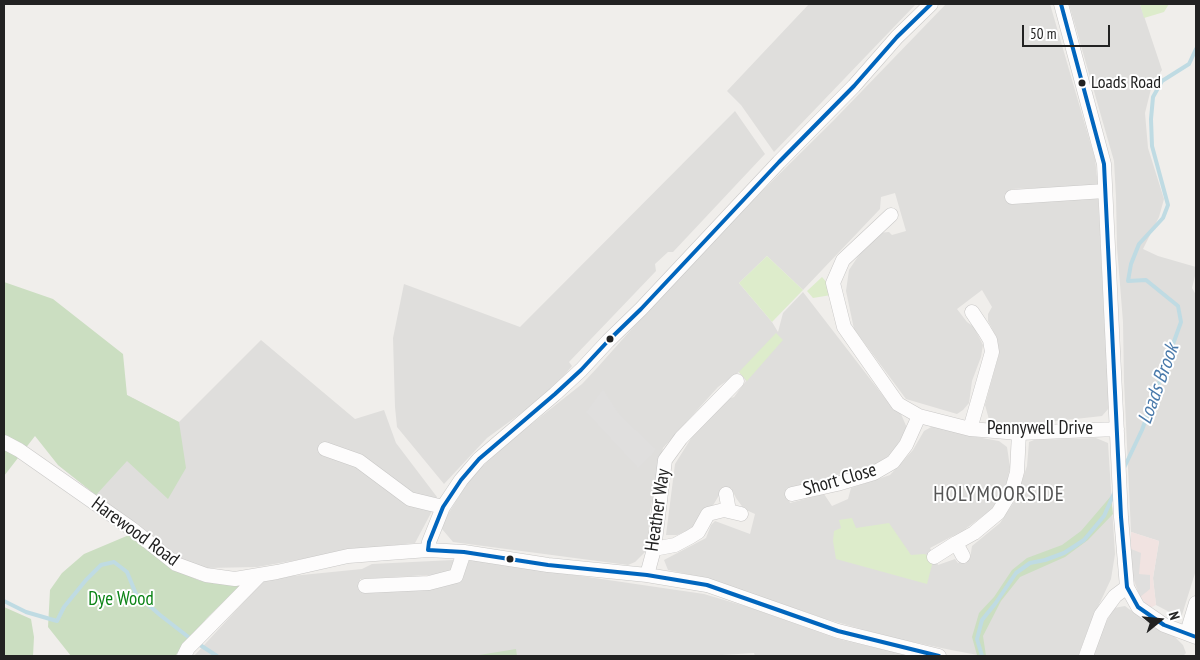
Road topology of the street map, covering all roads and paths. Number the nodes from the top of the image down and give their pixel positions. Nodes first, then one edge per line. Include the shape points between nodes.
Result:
1 (931, 4) edge
2 (1061, 4) edge
3 (1105, 191) junction
4 (1012, 196) dead end
5 (891, 215) dead end
6 (974, 310) dead end
7 (736, 381) dead end
8 (919, 416) junction
9 (970, 429) junction
10 (1117, 429) junction
11 (1019, 433) junction
12 (4, 442) edge
13 (325, 449) dead end
14 (726, 494) dead end
15 (792, 494) dead end
16 (443, 507) junction
17 (956, 543) junction
18 (654, 549) junction
19 (428, 550) junction
20 (464, 552) junction
21 (963, 556) dead end
22 (934, 558) dead end
23 (647, 575) junction
24 (259, 576) junction
25 (365, 586) dead end
26 (1127, 586) junction
27 (1196, 603) edge
28 (1192, 635) edge
29 (184, 656) edge
30 (939, 656) edge
31 (1086, 656) edge

1 - 16 street via 642,309 581,370 478,459
2 - 3 street via 1104,164
3 - 4 street
3 - 10 street
5 - 8 street, Pennywell Drive via 843,260 833,283 844,327 898,404
6 - 9 street via 990,340 992,352
7 - 18 street, Heather Way via 681,438 665,460
8 - 9 street, Pennywell Drive
8 - 15 street, Short Close via 906,445 893,462 874,473
9 - 11 street, Pennywell Drive
10 - 11 street, Pennywell Drive
10 - 26 street
11 - 17 street via 1017,472 1012,490 998,513
12 - 24 street, Harewood Road via 132,529 176,564 206,575 235,579
13 - 16 street via 360,461 410,499
14 - 18 street via 735,512 724,510 708,514 698,532 675,545
16 - 19 street
17 - 21 street
17 - 22 street
18 - 23 street, Heather Way
19 - 20 street, Harewood Road
19 - 24 street, Harewood Road via 348,556
20 - 23 street, Harewood Road
20 - 25 street via 456,576 428,583
23 - 30 street, Harewood Road via 707,585 838,631
24 - 29 street via 199,636
26 - 28 street via 1138,607 1164,625
26 - 31 street via 1114,596 1101,615
27 - 28 street

